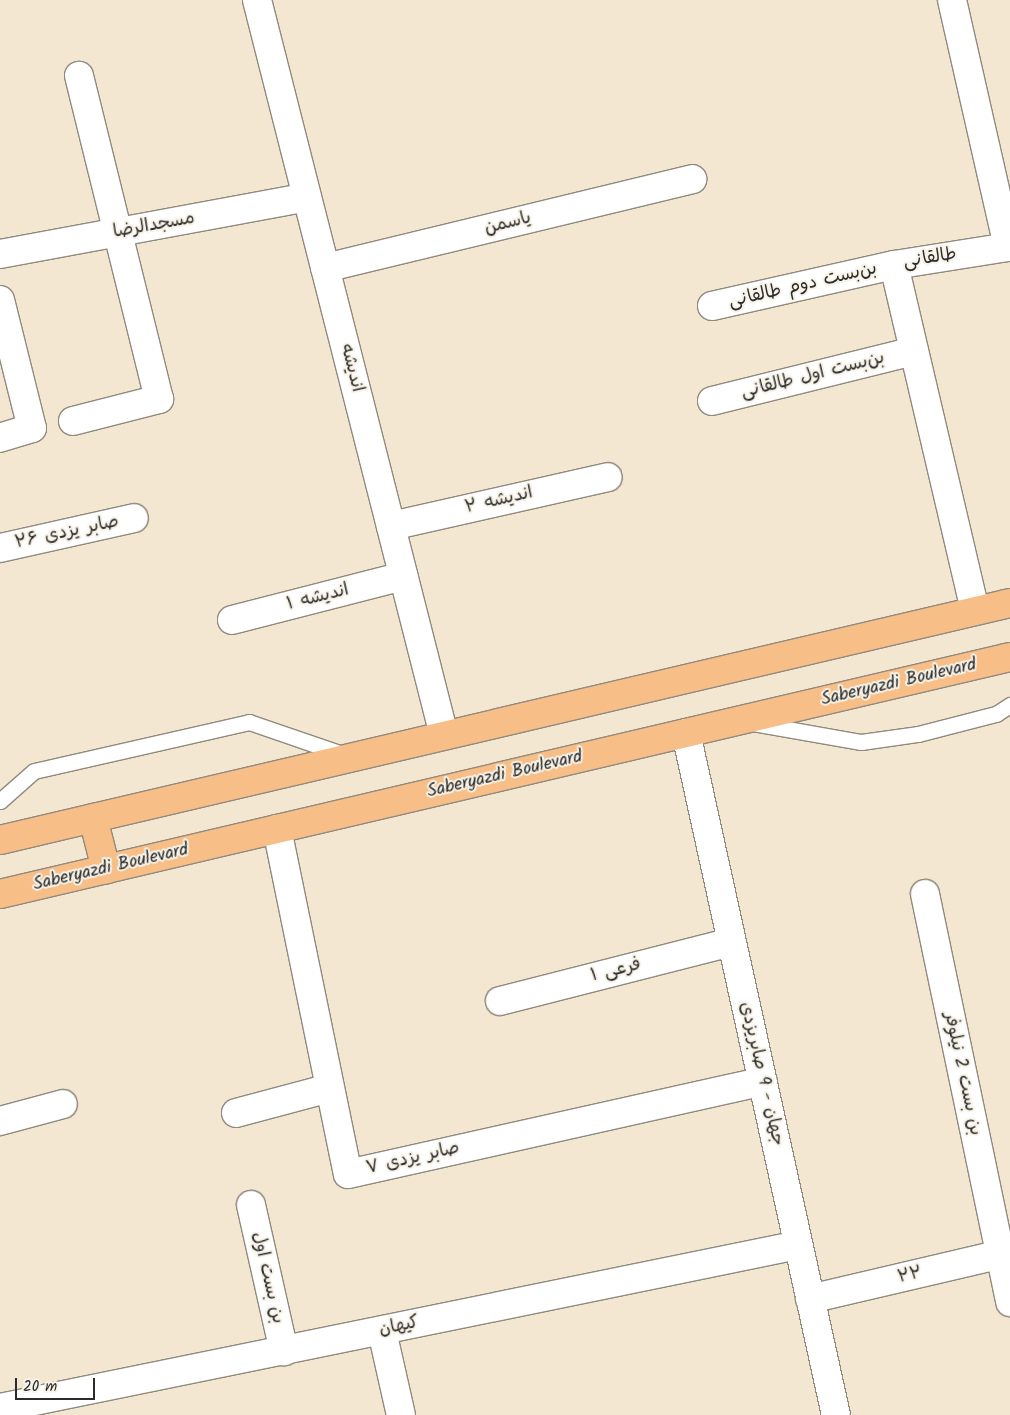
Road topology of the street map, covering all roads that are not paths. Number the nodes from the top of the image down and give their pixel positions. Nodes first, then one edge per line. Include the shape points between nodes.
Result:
1 (257, 0) edge
2 (952, 0) edge
3 (79, 76) dead end
4 (692, 179) dead end
5 (308, 197) junction
6 (116, 232) junction
7 (1009, 253) edge
8 (0, 254) edge
9 (894, 265) junction
10 (325, 268) junction
11 (0, 300) edge
12 (712, 306) dead end
13 (914, 352) junction
14 (712, 402) dead end
15 (73, 422) dead end
16 (0, 438) edge
17 (608, 476) dead end
18 (134, 518) dead end
19 (391, 526) junction
20 (0, 548) edge
21 (403, 576) junction
22 (1010, 603) edge
23 (975, 611) junction
24 (232, 620) dead end
25 (1010, 656) edge
26 (1010, 705) edge
27 (739, 720) junction
28 (686, 733) junction
29 (444, 735) junction
30 (352, 757) junction
31 (0, 802) edge
32 (94, 818) junction
33 (277, 829) junction
34 (0, 840) edge
35 (106, 869) junction
36 (0, 894) edge
37 (925, 894) dead end
38 (732, 942) junction
39 (500, 1001) dead end
40 (763, 1081) junction
41 (330, 1088) junction
42 (63, 1104) dead end
43 (236, 1113) dead end
44 (0, 1121) edge
45 (251, 1205) dead end
46 (798, 1245) junction
47 (1005, 1253) edge
48 (810, 1300) junction
49 (1010, 1302) edge
50 (382, 1331) junction
51 (284, 1351) junction
52 (0, 1408) edge
53 (401, 1415) edge
54 (836, 1415) edge

1 - 5 street, اندیشه
2 - 7 street, طالقانی
3 - 6 street
4 - 10 street, یاسمن
5 - 6 street, مسجدالرضا
5 - 10 street, اندیشه
6 - 8 street, مسجدالرضا
6 - 15 street via 158,399
7 - 9 street, طالقانی
9 - 12 street, بن‌بست دوم طالقانی
9 - 13 street, طالقانی
10 - 19 street, اندیشه
11 - 16 street via 32,428
13 - 14 street, بن‌بست اول طالقانی
13 - 23 street, طالقانی
17 - 19 street, اندیشه ۲
18 - 20 street, صابر یزدی ۲۶
19 - 21 street, اندیشه
21 - 24 street, اندیشه ۱
21 - 29 street, اندیشه
22 - 23 main road
23 - 29 main road
25 - 27 main road, Saberyazdi Boulevard
26 - 27 lane via 996,714 918,734 861,742
27 - 28 main road, Saberyazdi Boulevard
28 - 33 main road, Saberyazdi Boulevard
28 - 38 street, جهان - 9 صابریزدی
29 - 30 main road
30 - 31 lane via 249,722 34,770
30 - 32 main road
32 - 34 main road
32 - 35 main road
33 - 35 main road, Saberyazdi Boulevard
33 - 41 street, صابر یزدی ۷
35 - 36 main road, Saberyazdi Boulevard
37 - 47 street, بن بست 2 نیلوفر
38 - 39 street, فرعی ۱
38 - 40 street, جهان - 9 صابریزدی
40 - 41 street, صابر یزدی ۷ via 348,1174
40 - 46 street, جهان - 9 صابریزدی
41 - 43 street
42 - 44 street
45 - 51 street, بن بست اول
46 - 48 street, جهان - 9 صابریزدی
46 - 50 street, کیهان
47 - 48 street, ۲۲
47 - 49 street, بن بست 2 نیلوفر
48 - 54 street, جهان - 9 صابریزدی
50 - 51 street, کیهان
50 - 53 street
51 - 52 street, کیهان

